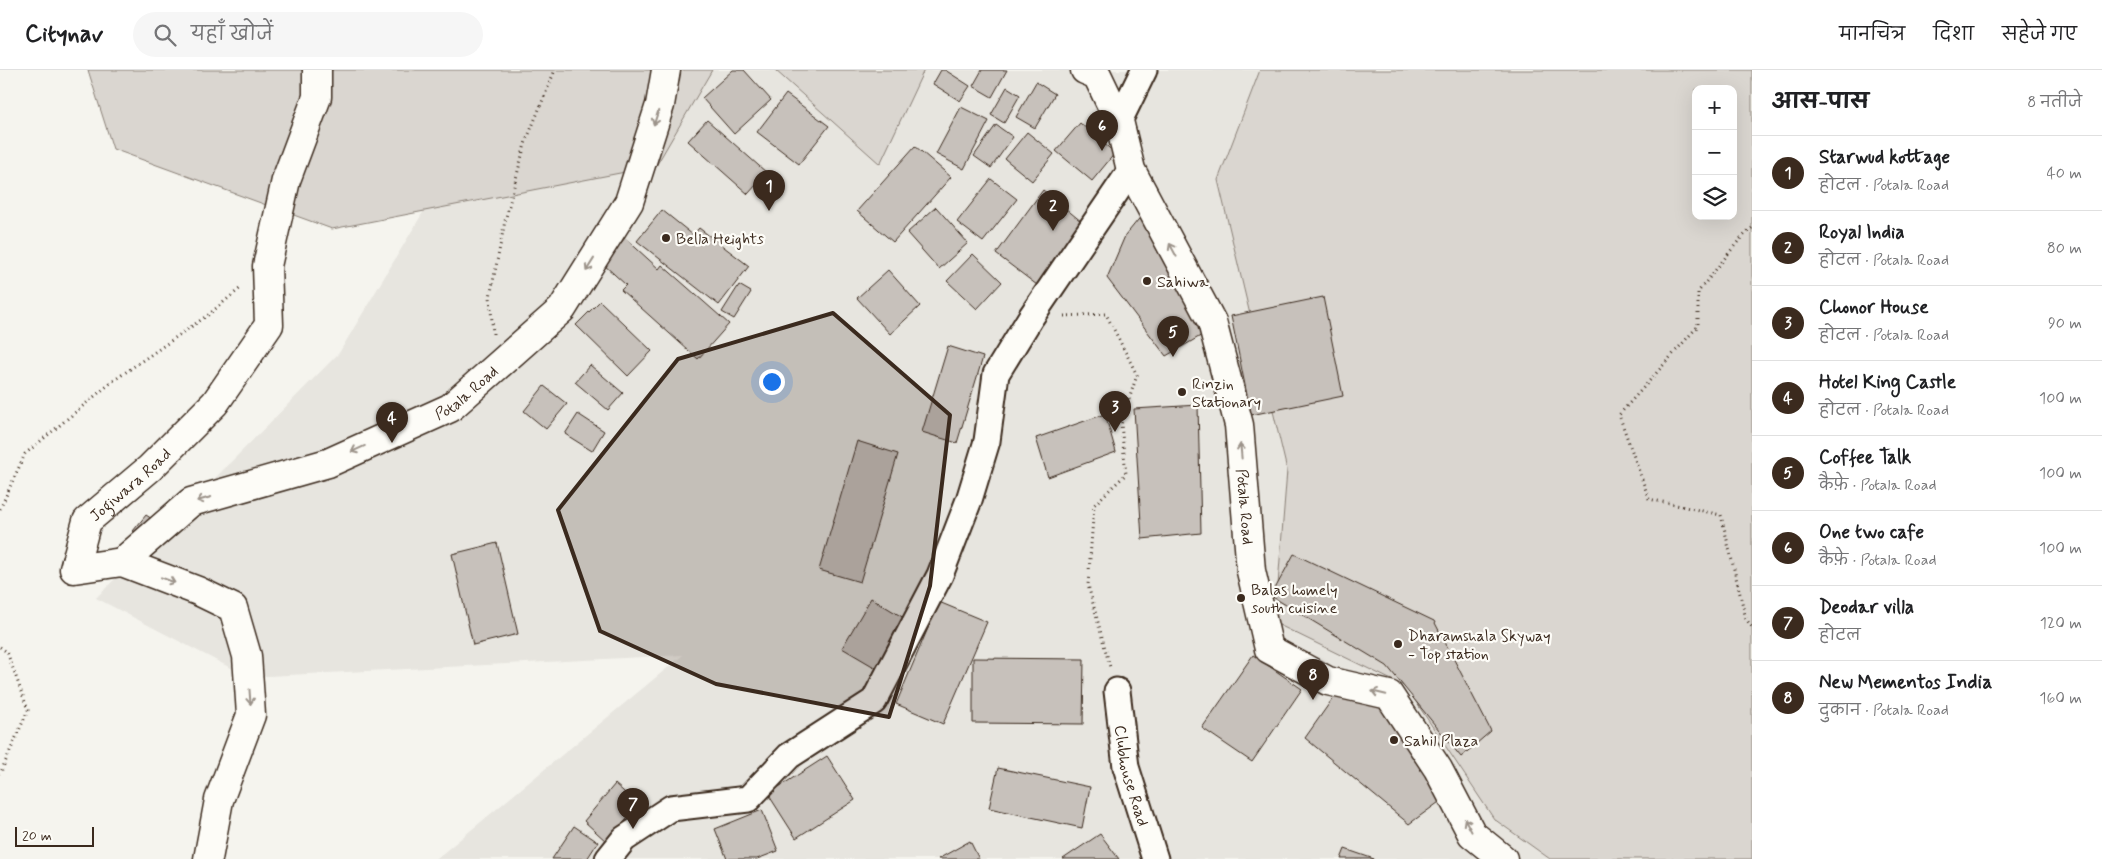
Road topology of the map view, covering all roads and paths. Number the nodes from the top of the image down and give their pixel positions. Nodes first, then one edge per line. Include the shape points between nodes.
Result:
1 (317, 70) edge
2 (555, 70) edge
3 (666, 70) edge
4 (1085, 70) edge
5 (1144, 70) edge
6 (1119, 121) junction
7 (1131, 170) junction
8 (1752, 228) edge
9 (267, 266) junction
10 (1031, 317) junction
11 (496, 367) junction
12 (0, 509) edge
13 (122, 562) junction
14 (1752, 627) edge
15 (0, 647) edge
16 (1117, 691) joint
17 (0, 774) edge
18 (208, 859) edge
19 (608, 859) edge
20 (1155, 859) edge
21 (1502, 859) edge

1 - 9 street, Jogiwara Road via 317,97 286,180
2 - 11 path via 525,144 505,221 490,298
3 -> 11 street, Potala Road via 660,105 629,202 562,309
4 - 6 street, Potala Road via 1097,76
5 - 6 street
6 - 7 street, Potala Road
7 - 10 street
21 -> 7 street, Potala Road via 1472,834 1438,769 1389,695 1328,681 1269,649 1251,571 1239,425 1212,322
8 - 14 path via 1698,292 1698,326 1619,415 1649,499 1720,515 1746,619
9 - 12 path via 208,315 113,382 25,454
9 - 13 street, Jogiwara Road via 269,325 215,403 150,468 87,521 74,569
10 - 16 path via 1106,314 1137,375 1121,424 1126,474 1094,505 1088,585
10 - 19 street via 996,374 987,441 969,500 940,575 874,701 789,756 748,799 671,808 624,839
11 -> 13 street, Potala Road via 450,408 337,459 191,502
13 -> 18 street, Jogiwara Road via 233,608 247,656 251,715 219,800
15 - 17 path via 7,652 28,710
16 - 20 street, Clubhouse Road via 1126,767

